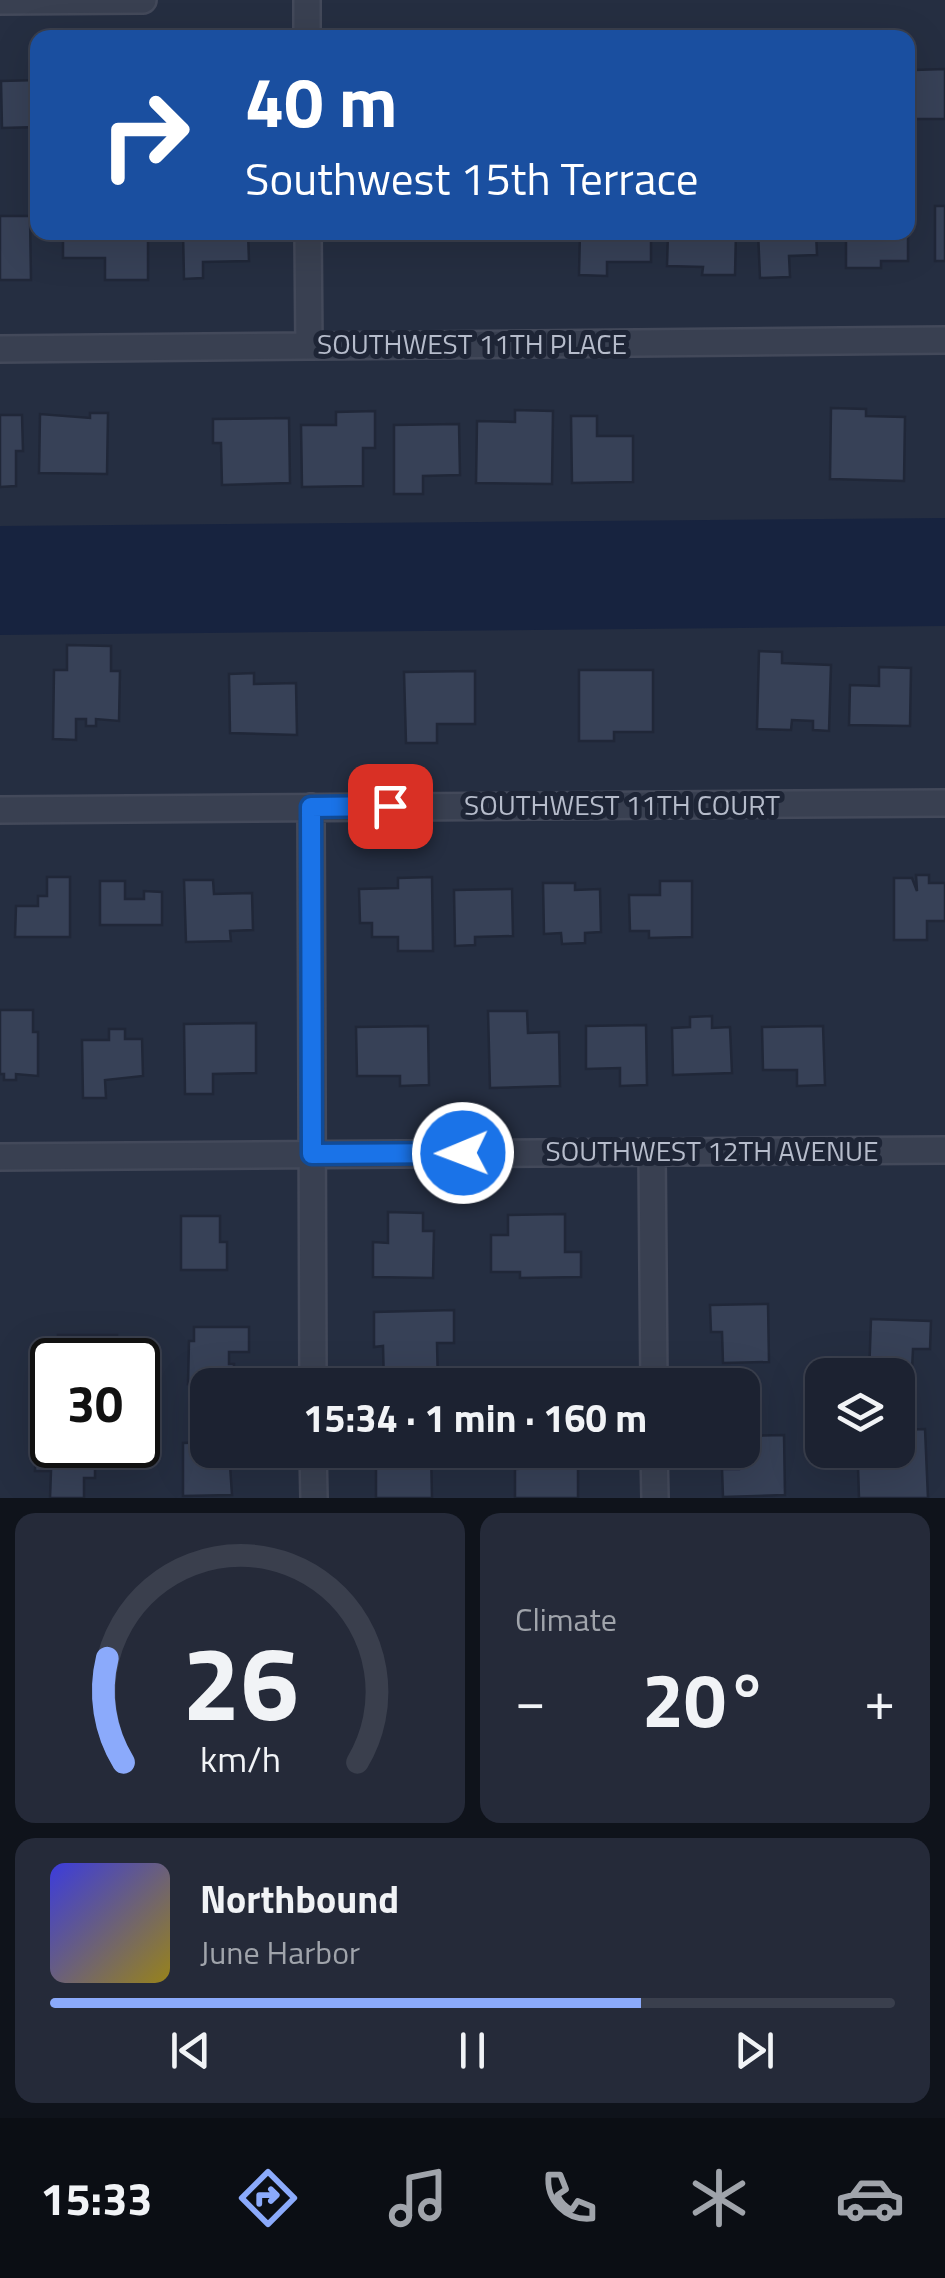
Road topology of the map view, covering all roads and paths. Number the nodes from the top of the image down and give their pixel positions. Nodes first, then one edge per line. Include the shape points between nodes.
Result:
1 (143, 0) edge
2 (307, 0) edge
3 (0, 1) edge
4 (307, 30) edge
5 (308, 240) edge
6 (945, 340) edge
7 (309, 346) junction
8 (0, 350) edge
9 (945, 802) edge
10 (311, 807) junction
11 (0, 810) edge
12 (945, 1150) edge
13 (652, 1152) junction
14 (312, 1154) junction
15 (0, 1156) edge
16 (313, 1368) edge
17 (654, 1368) edge
18 (313, 1468) edge
19 (654, 1468) edge
20 (314, 1498) edge
21 (654, 1498) edge

1 - 3 street
2 - 4 street
5 - 7 street
6 - 7 street, SOUTHWEST 11TH PLACE
7 - 8 street, SOUTHWEST 11TH PLACE
9 - 10 street, SOUTHWEST 11TH COURT
10 - 11 street, SOUTHWEST 11TH COURT
10 - 14 street
12 - 13 street, SOUTHWEST 12TH AVENUE
13 - 14 street, SOUTHWEST 12TH AVENUE
13 - 17 street
14 - 15 street, SOUTHWEST 12TH AVENUE
14 - 16 street
18 - 20 street
19 - 21 street

